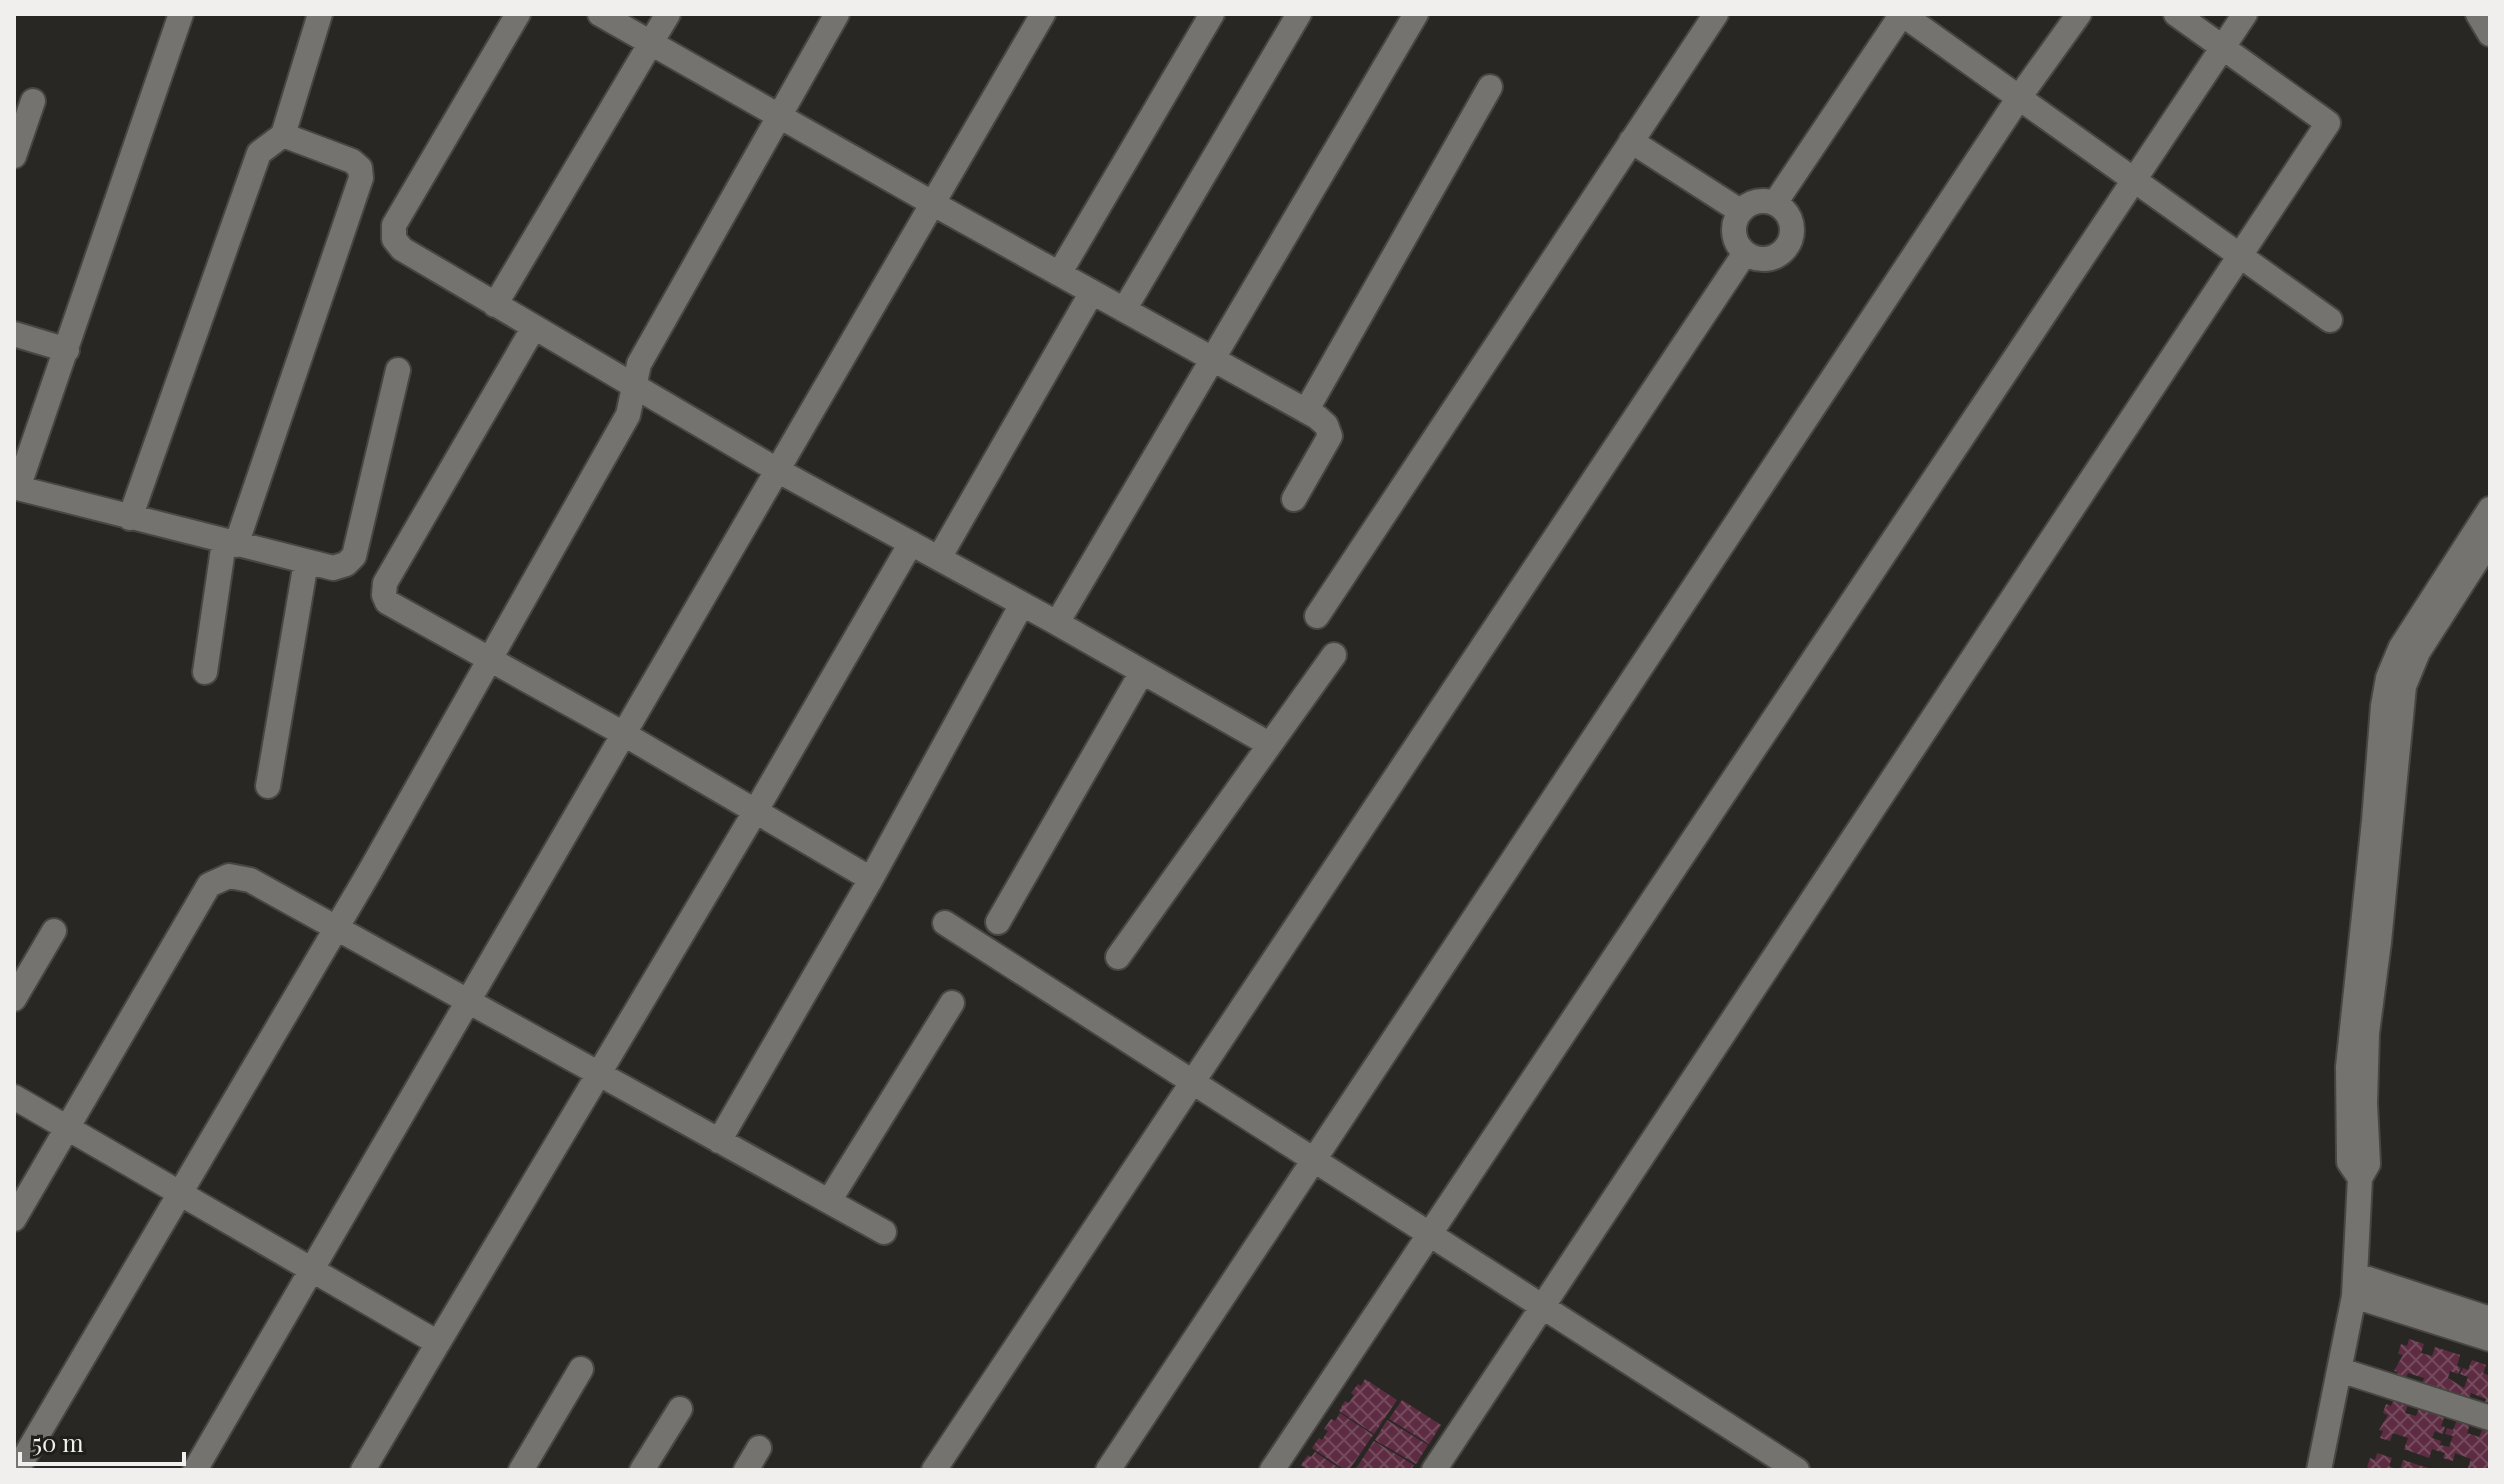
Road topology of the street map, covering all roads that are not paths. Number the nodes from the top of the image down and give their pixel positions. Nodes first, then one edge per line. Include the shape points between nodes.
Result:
1 (181, 14) edge
2 (320, 14) edge
3 (518, 14) edge
4 (600, 14) edge
5 (668, 14) edge
6 (837, 14) edge
7 (1043, 14) edge
8 (1212, 14) edge
9 (1299, 14) edge
10 (1416, 14) edge
11 (1716, 14) edge
12 (1902, 14) edge
13 (2079, 14) edge
14 (2176, 14) edge
15 (2245, 14) edge
16 (2478, 14) edge
17 (2490, 34) edge
18 (651, 43) junction
19 (2222, 46) junction
20 (1490, 87) dead end
21 (2018, 99) junction
22 (33, 101) dead end
23 (778, 117) junction
24 (283, 135) junction
25 (1631, 141) junction
26 (14, 156) edge
27 (2133, 181) junction
28 (932, 203) junction
29 (1775, 203) junction
30 (1740, 211) junction
31 (1745, 253) junction
32 (2241, 257) junction
33 (1059, 274) junction
34 (1092, 292) junction
35 (495, 305) junction
36 (1124, 310) junction
37 (2330, 320) dead end
38 (534, 327) junction
39 (14, 334) edge
40 (67, 350) junction
41 (1214, 360) junction
42 (398, 370) dead end
43 (635, 385) junction
44 (1306, 411) junction
45 (777, 470) junction
46 (16, 494) edge
47 (1294, 499) dead end
48 (2490, 509) edge
49 (130, 518) junction
50 (2490, 540) edge
51 (230, 543) junction
52 (911, 543) junction
53 (939, 558) junction
54 (306, 562) junction
55 (1022, 604) junction
56 (1317, 616) dead end
57 (1057, 623) junction
58 (1334, 655) dead end
59 (488, 659) junction
60 (205, 672) dead end
61 (1142, 672) junction
62 (624, 734) junction
63 (1269, 744) junction
64 (268, 786) dead end
65 (755, 812) junction
66 (871, 879) junction
67 (998, 922) dead end
68 (945, 923) dead end
69 (336, 928) junction
70 (54, 931) dead end
71 (1118, 957) dead end
72 (14, 999) edge
73 (468, 1001) junction
74 (952, 1003) dead end
75 (599, 1074) junction
76 (1194, 1080) junction
77 (14, 1097) edge
78 (67, 1129) junction
79 (719, 1141) junction
80 (1314, 1160) junction
81 (2360, 1178) junction
82 (182, 1194) junction
83 (829, 1201) junction
84 (14, 1219) edge
85 (884, 1232) dead end
86 (1429, 1234) junction
87 (312, 1270) junction
88 (2355, 1285) junction
89 (1543, 1307) junction
90 (2490, 1319) edge
91 (2490, 1339) edge
92 (438, 1343) junction
93 (581, 1369) dead end
94 (2340, 1370) junction
95 (680, 1409) dead end
96 (2490, 1418) edge
97 (759, 1448) dead end
98 (23, 1464) edge
99 (195, 1470) edge
100 (363, 1470) edge
101 (521, 1470) edge
102 (642, 1470) edge
103 (746, 1470) edge
104 (934, 1470) edge
105 (1108, 1470) edge
106 (1272, 1470) edge
107 (1434, 1470) edge
108 (1797, 1470) edge
109 (2319, 1470) edge

1 - 40 street
2 - 24 street
3 - 35 street via 394,225 394,239 402,249
4 - 18 street
5 - 18 street
6 - 23 street
7 - 28 street
8 - 33 street
9 - 36 street
10 - 41 street
11 - 25 street
12 - 21 street
12 - 29 street
13 - 21 street
14 - 19 street
15 - 19 street
16 - 17 street
18 - 23 street
18 - 35 street
19 - 27 street
19 - 32 street via 2328,123
20 - 44 street
21 - 27 street
21 - 80 street
22 - 26 street
23 - 28 street
23 - 43 street via 639,364
24 - 49 street via 259,153
24 - 51 street via 352,161 361,178
25 - 30 street
25 - 56 street
27 - 32 street
27 - 86 street
28 - 33 street
28 - 45 street
29 - 30 street via 1755,202
29 - 31 street via 1789,217 1788,245 1762,259
30 - 31 street via 1735,238
31 - 76 street
32 - 37 street
32 - 89 street
33 - 34 street
34 - 36 street
34 - 53 street
35 - 38 street
36 - 41 street
38 - 43 street
38 - 59 street via 385,583 387,602
39 - 40 street
40 - 46 street
41 - 44 street
41 - 57 street
42 - 54 street via 354,556 333,568
43 - 45 street
43 - 59 street via 628,415
44 - 47 street via 1326,425 1330,436
45 - 52 street
45 - 62 street
46 - 49 street
48 - 81 street via 2401,647 2388,678 2348,1067 2349,1162
49 - 51 street
50 - 81 street via 2418,652 2404,686 2367,1033 2368,1164
51 - 54 street
51 - 60 street
52 - 53 street
52 - 65 street
53 - 55 street
54 - 64 street
55 - 57 street
55 - 66 street
57 - 61 street
58 - 63 street
59 - 62 street
59 - 69 street
61 - 63 street
61 - 67 street
62 - 65 street
62 - 73 street
63 - 71 street
65 - 66 street
65 - 75 street
66 - 79 street
68 - 76 street
69 - 73 street
69 - 78 street via 250,880 229,876 209,885
69 - 82 street
70 - 72 street
73 - 75 street
73 - 87 street
74 - 83 street
75 - 79 street
75 - 92 street
76 - 80 street
76 - 104 street
77 - 78 street
78 - 82 street
78 - 84 street
79 - 83 street
80 - 86 street
80 - 105 street
81 - 88 street
82 - 87 street
82 - 98 street
83 - 85 street
86 - 89 street
86 - 106 street
87 - 92 street
87 - 99 street
88 - 90 street
88 - 91 street
88 - 94 street
89 - 107 street
89 - 108 street
92 - 100 street
93 - 101 street
94 - 96 street
94 - 109 street
95 - 102 street
97 - 103 street

